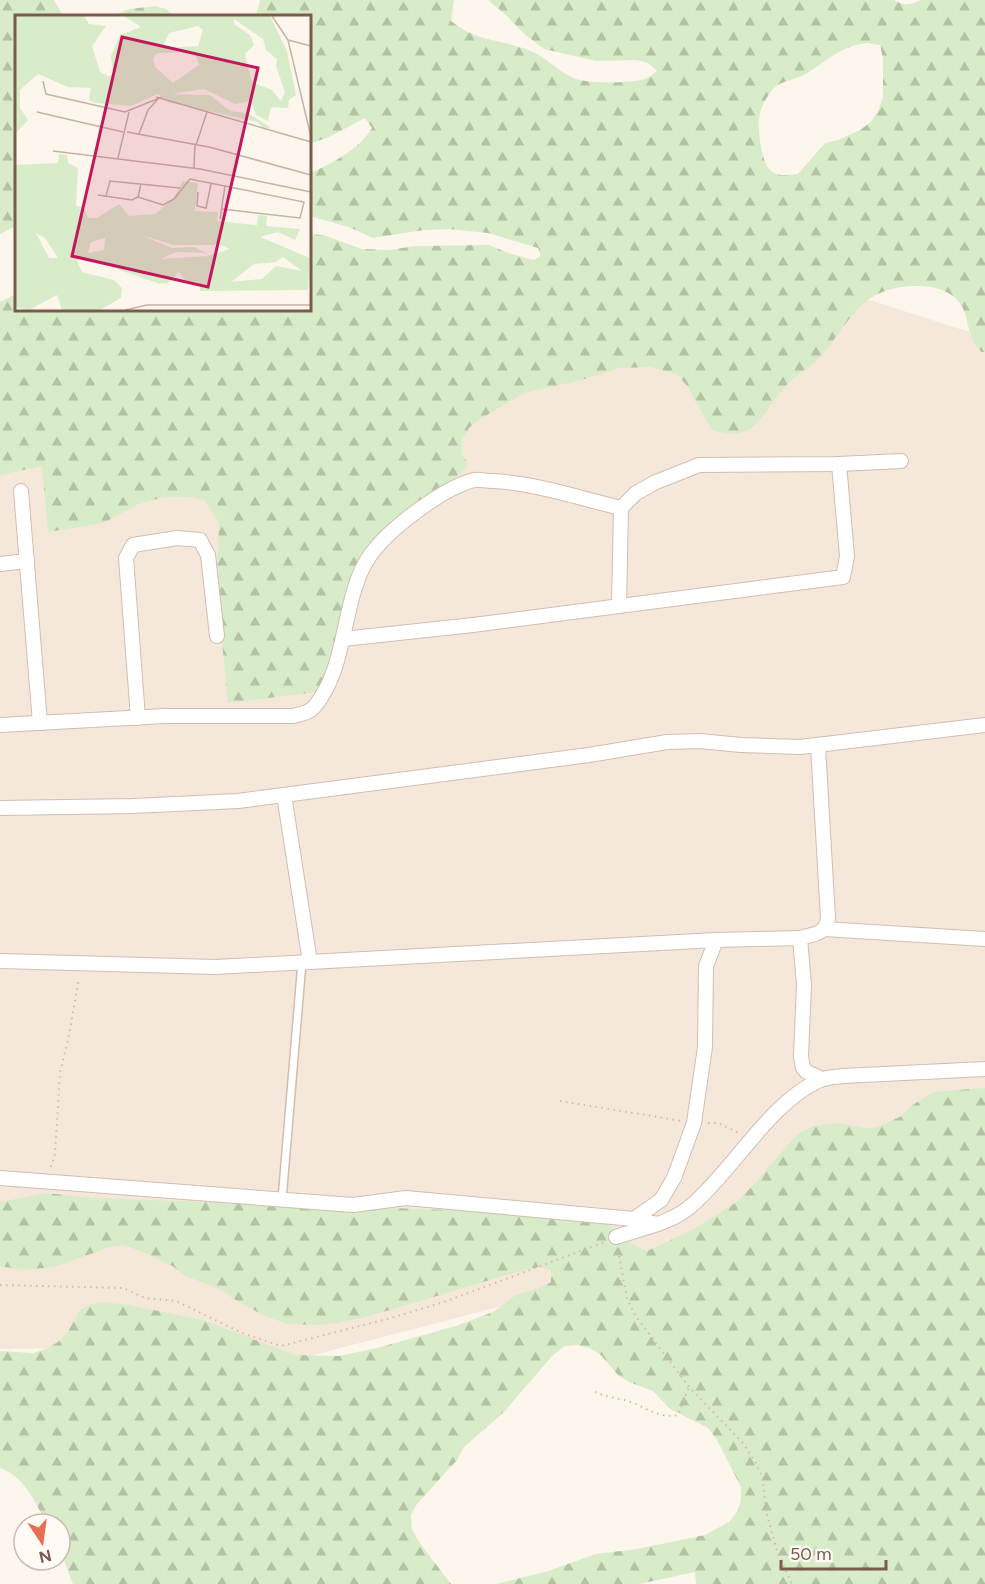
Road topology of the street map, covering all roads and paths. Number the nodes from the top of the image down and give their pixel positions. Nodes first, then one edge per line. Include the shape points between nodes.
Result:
1 (901, 461) dead end
2 (839, 464) junction
3 (21, 491) dead end
4 (621, 508) junction
5 (27, 561) junction
6 (0, 564) edge
7 (620, 606) junction
8 (217, 636) dead end
9 (343, 639) junction
10 (138, 718) junction
11 (40, 723) junction
12 (0, 725) edge
13 (985, 725) edge
14 (818, 746) junction
15 (284, 795) junction
16 (0, 808) edge
17 (824, 930) junction
18 (801, 938) junction
19 (985, 939) edge
20 (716, 940) junction
21 (0, 961) edge
22 (306, 962) junction
23 (80, 963) junction
24 (985, 1068) edge
25 (822, 1079) junction
26 (560, 1101) dead end
27 (694, 1123) junction
28 (752, 1139) junction
29 (0, 1178) edge
30 (46, 1181) junction
31 (282, 1200) junction
32 (634, 1219) junction
33 (658, 1224) junction
34 (616, 1237) junction
35 (0, 1285) edge
36 (689, 1387) junction
37 (595, 1392) dead end
38 (792, 1584) edge

1 - 2 street
2 - 4 street via 699,465 636,493
2 - 7 street via 848,556 843,577
3 - 5 street
4 - 7 street
4 - 9 street via 513,482 475,480 440,495 401,524 371,555 358,581
5 - 6 street
5 - 11 street
7 - 9 street
8 - 10 street via 208,555 200,540 177,538 134,545 126,558
9 - 10 street via 332,675 313,709 305,713
10 - 11 street
11 - 12 street
13 - 14 street
14 - 15 street via 667,742
14 - 17 street via 828,918
15 - 16 street via 184,805
15 - 22 street
17 - 18 street
17 - 19 street
18 - 20 street
18 - 25 street via 801,1056 803,1068
20 - 22 street
20 - 27 street via 706,966 705,1047
21 - 23 street
22 - 23 street via 216,967
22 - 31 lane
23 - 30 path via 78,994 60,1073 55,1154
24 - 25 street
25 - 28 street via 796,1095
26 - 27 path
27 - 28 path via 718,1123
27 - 32 street via 674,1178 661,1200
28 - 33 street via 691,1207
29 - 30 street
30 - 31 street
31 - 32 street via 353,1205 406,1198
32 - 33 street
33 - 34 street
34 - 35 path via 444,1302 281,1346 176,1301 145,1298 123,1288
34 - 36 path via 627,1298 635,1315
36 - 37 path via 678,1414 666,1417
36 - 38 path via 742,1442 756,1463 763,1479 777,1551

